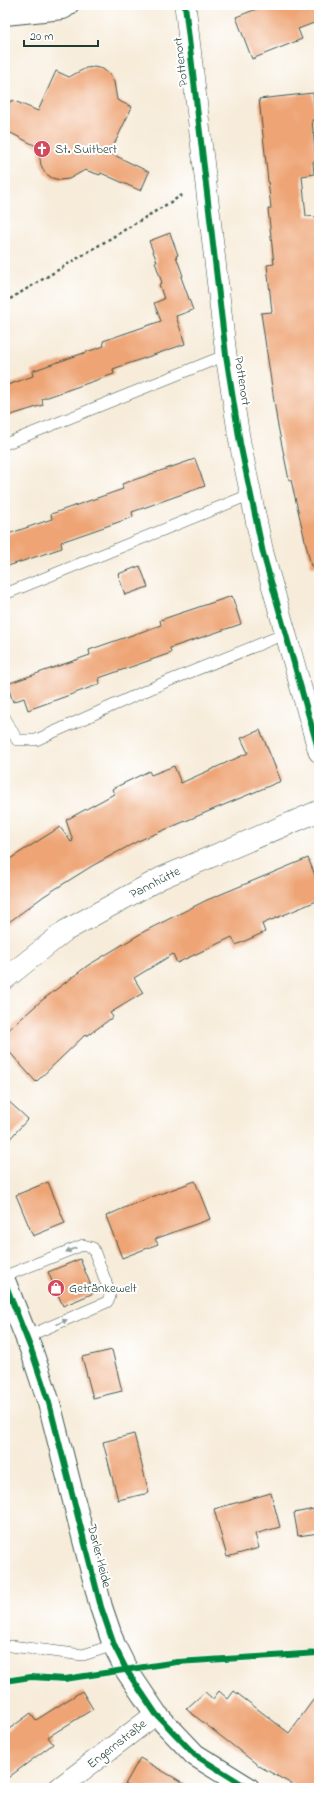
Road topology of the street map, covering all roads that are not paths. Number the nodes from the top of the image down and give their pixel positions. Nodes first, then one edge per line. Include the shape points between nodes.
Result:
1 (66, 5) edge
2 (185, 5) edge
3 (5, 14) edge
4 (226, 355) junction
5 (5, 444) edge
6 (249, 495) junction
7 (5, 594) edge
8 (285, 634) junction
9 (5, 719) edge
10 (319, 752) edge
11 (319, 811) edge
12 (5, 979) edge
13 (5, 1276) edge
14 (5, 1283) edge
15 (26, 1337) junction
16 (114, 1645) junction
17 (11, 1646) dead end
18 (156, 1714) junction
19 (59, 1788) edge
20 (248, 1788) edge

1 - 3 street via 63,8
2 - 4 street, Pottenort
4 - 5 lane
4 - 6 street, Pottenort
6 - 7 lane
6 - 8 street, Pottenort
8 - 9 lane via 161,684 36,740 17,740
8 - 10 street, Pottenort
11 - 12 street, Pannhütte via 161,878 66,931
15 -> 13 lane via 107,1302 110,1297 109,1290 93,1248 84,1245
14 - 15 street, Darler Heide
15 - 16 street, Darler Heide via 49,1403 101,1607
16 - 17 lane via 83,1655
16 - 18 street, Darler Heide via 127,1671
18 - 19 street, Engernstraße
18 - 20 street, Darler Heide via 195,1755

